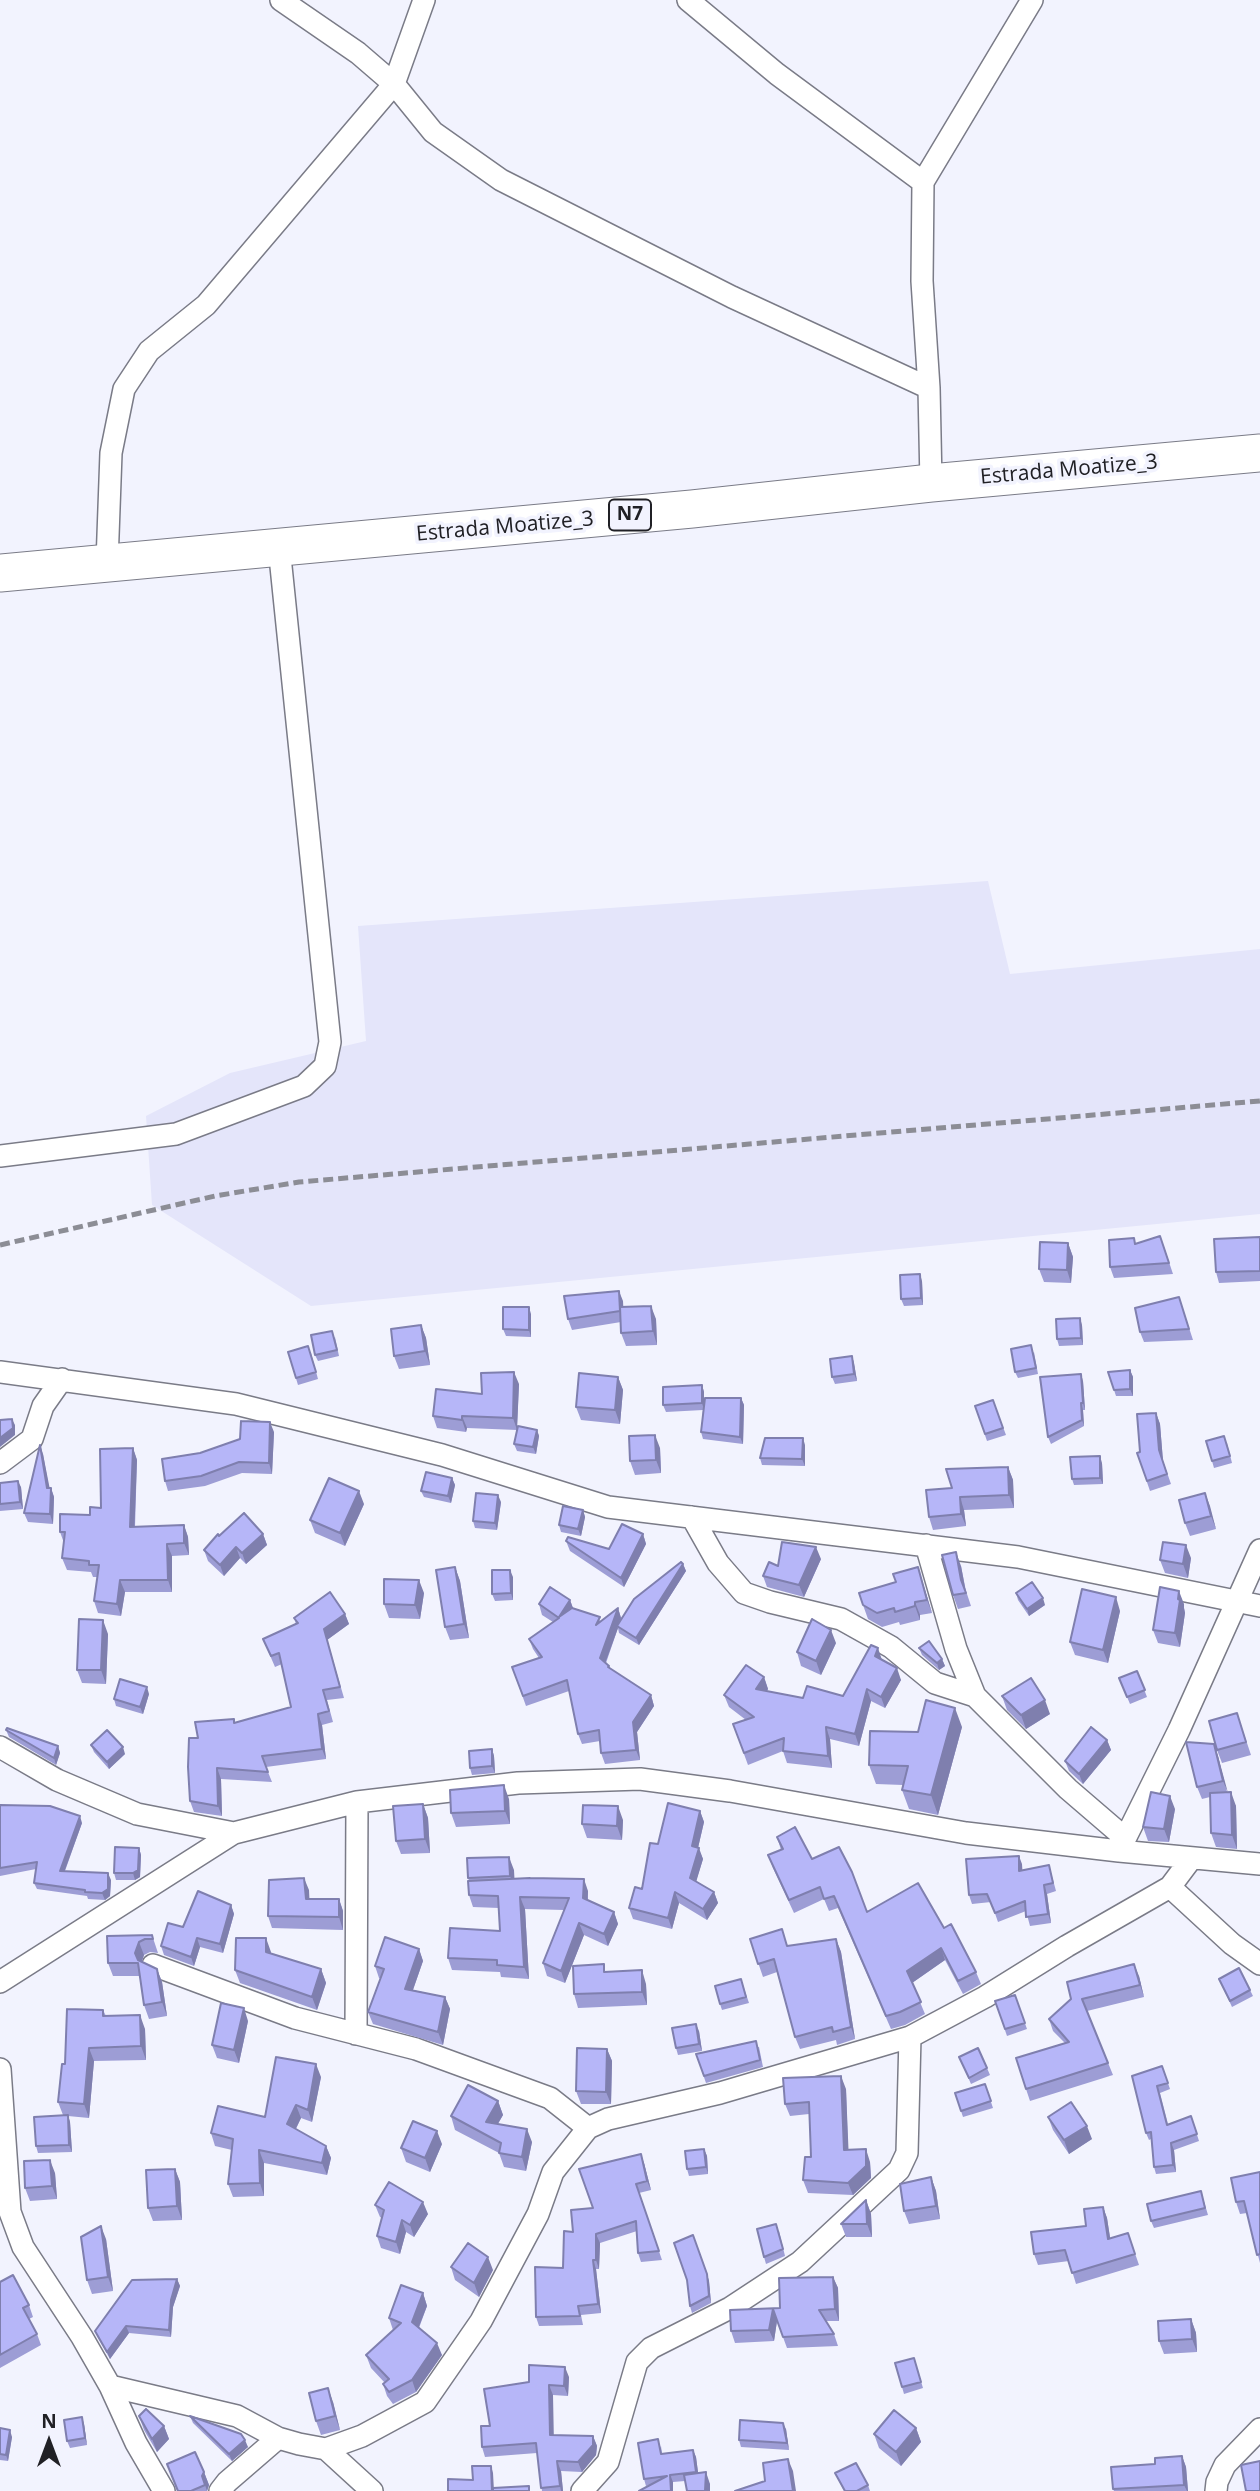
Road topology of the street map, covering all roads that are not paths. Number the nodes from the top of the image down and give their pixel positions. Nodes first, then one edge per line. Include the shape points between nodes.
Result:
1 (281, 0) edge
2 (424, 0) edge
3 (688, 0) edge
4 (1032, 0) edge
5 (394, 84) junction
6 (923, 182) junction
7 (929, 388) junction
8 (1260, 453) edge
9 (931, 483) junction
10 (279, 547) junction
11 (107, 563) junction
12 (0, 573) edge
13 (0, 1156) edge
14 (0, 1372) edge
15 (62, 1379) junction
16 (0, 1463) edge
17 (692, 1517) junction
18 (926, 1545) junction
19 (1260, 1550) edge
20 (1238, 1603) junction
21 (1260, 1606) edge
22 (975, 1696) junction
23 (0, 1746) edge
24 (357, 1802) junction
25 (234, 1833) junction
26 (1122, 1845) junction
27 (1191, 1859) junction
28 (1260, 1864) edge
29 (1170, 1887) junction
30 (1260, 1964) edge
31 (153, 1965) edge
32 (0, 1982) edge
33 (356, 2034) junction
34 (910, 2037) junction
35 (0, 2069) edge
36 (588, 2127) junction
37 (110, 2386) junction
38 (1260, 2430) edge
39 (278, 2438) junction
40 (326, 2449) junction
41 (164, 2491) edge
42 (220, 2491) edge
43 (372, 2491) edge
44 (582, 2491) edge
45 (1216, 2491) edge

1 - 5 street
2 - 5 street
3 - 6 street via 777,74
4 - 6 street
5 - 7 street via 433,132 501,180 732,297
5 - 11 street via 206,304 149,351 124,389 111,453
6 - 7 street via 922,281
7 - 9 street
8 - 9 highway, Estrada Moatize_3 / N7
9 - 10 highway, Estrada Moatize_3 / N7
10 - 11 highway, Estrada Moatize_3 / N7
10 - 13 street via 330,1042 325,1066 304,1086 176,1133
11 - 12 highway, Estrada Moatize_3 / N7
14 - 15 street
15 - 16 street via 43,1406 32,1439
15 - 17 street via 236,1404 442,1455 608,1507
17 - 18 street
17 - 22 street via 718,1563 744,1593 841,1619 891,1647 935,1683
18 - 20 street via 1017,1557
18 - 22 street via 956,1649
19 - 20 street
20 - 21 street
20 - 26 street
22 - 26 street
23 - 25 street via 57,1780 137,1814
24 - 25 street
24 - 26 street via 518,1783 640,1779 966,1833
24 - 33 street
25 - 32 street
26 - 27 street
27 - 28 street
27 - 29 street
29 - 30 street
29 - 34 street
31 - 33 street via 295,2018
33 - 36 street via 416,2049 550,2098
34 - 36 street
34 - 44 street via 907,2153 899,2170 800,2262 730,2308 651,2348 637,2362 608,2462
35 - 37 street via 10,2212 23,2247
36 - 40 street via 553,2172 538,2214 481,2321 425,2402 362,2436
37 - 39 street via 237,2416
37 - 41 street
38 - 45 street via 1225,2465
39 - 40 street
39 - 42 street
40 - 43 street

